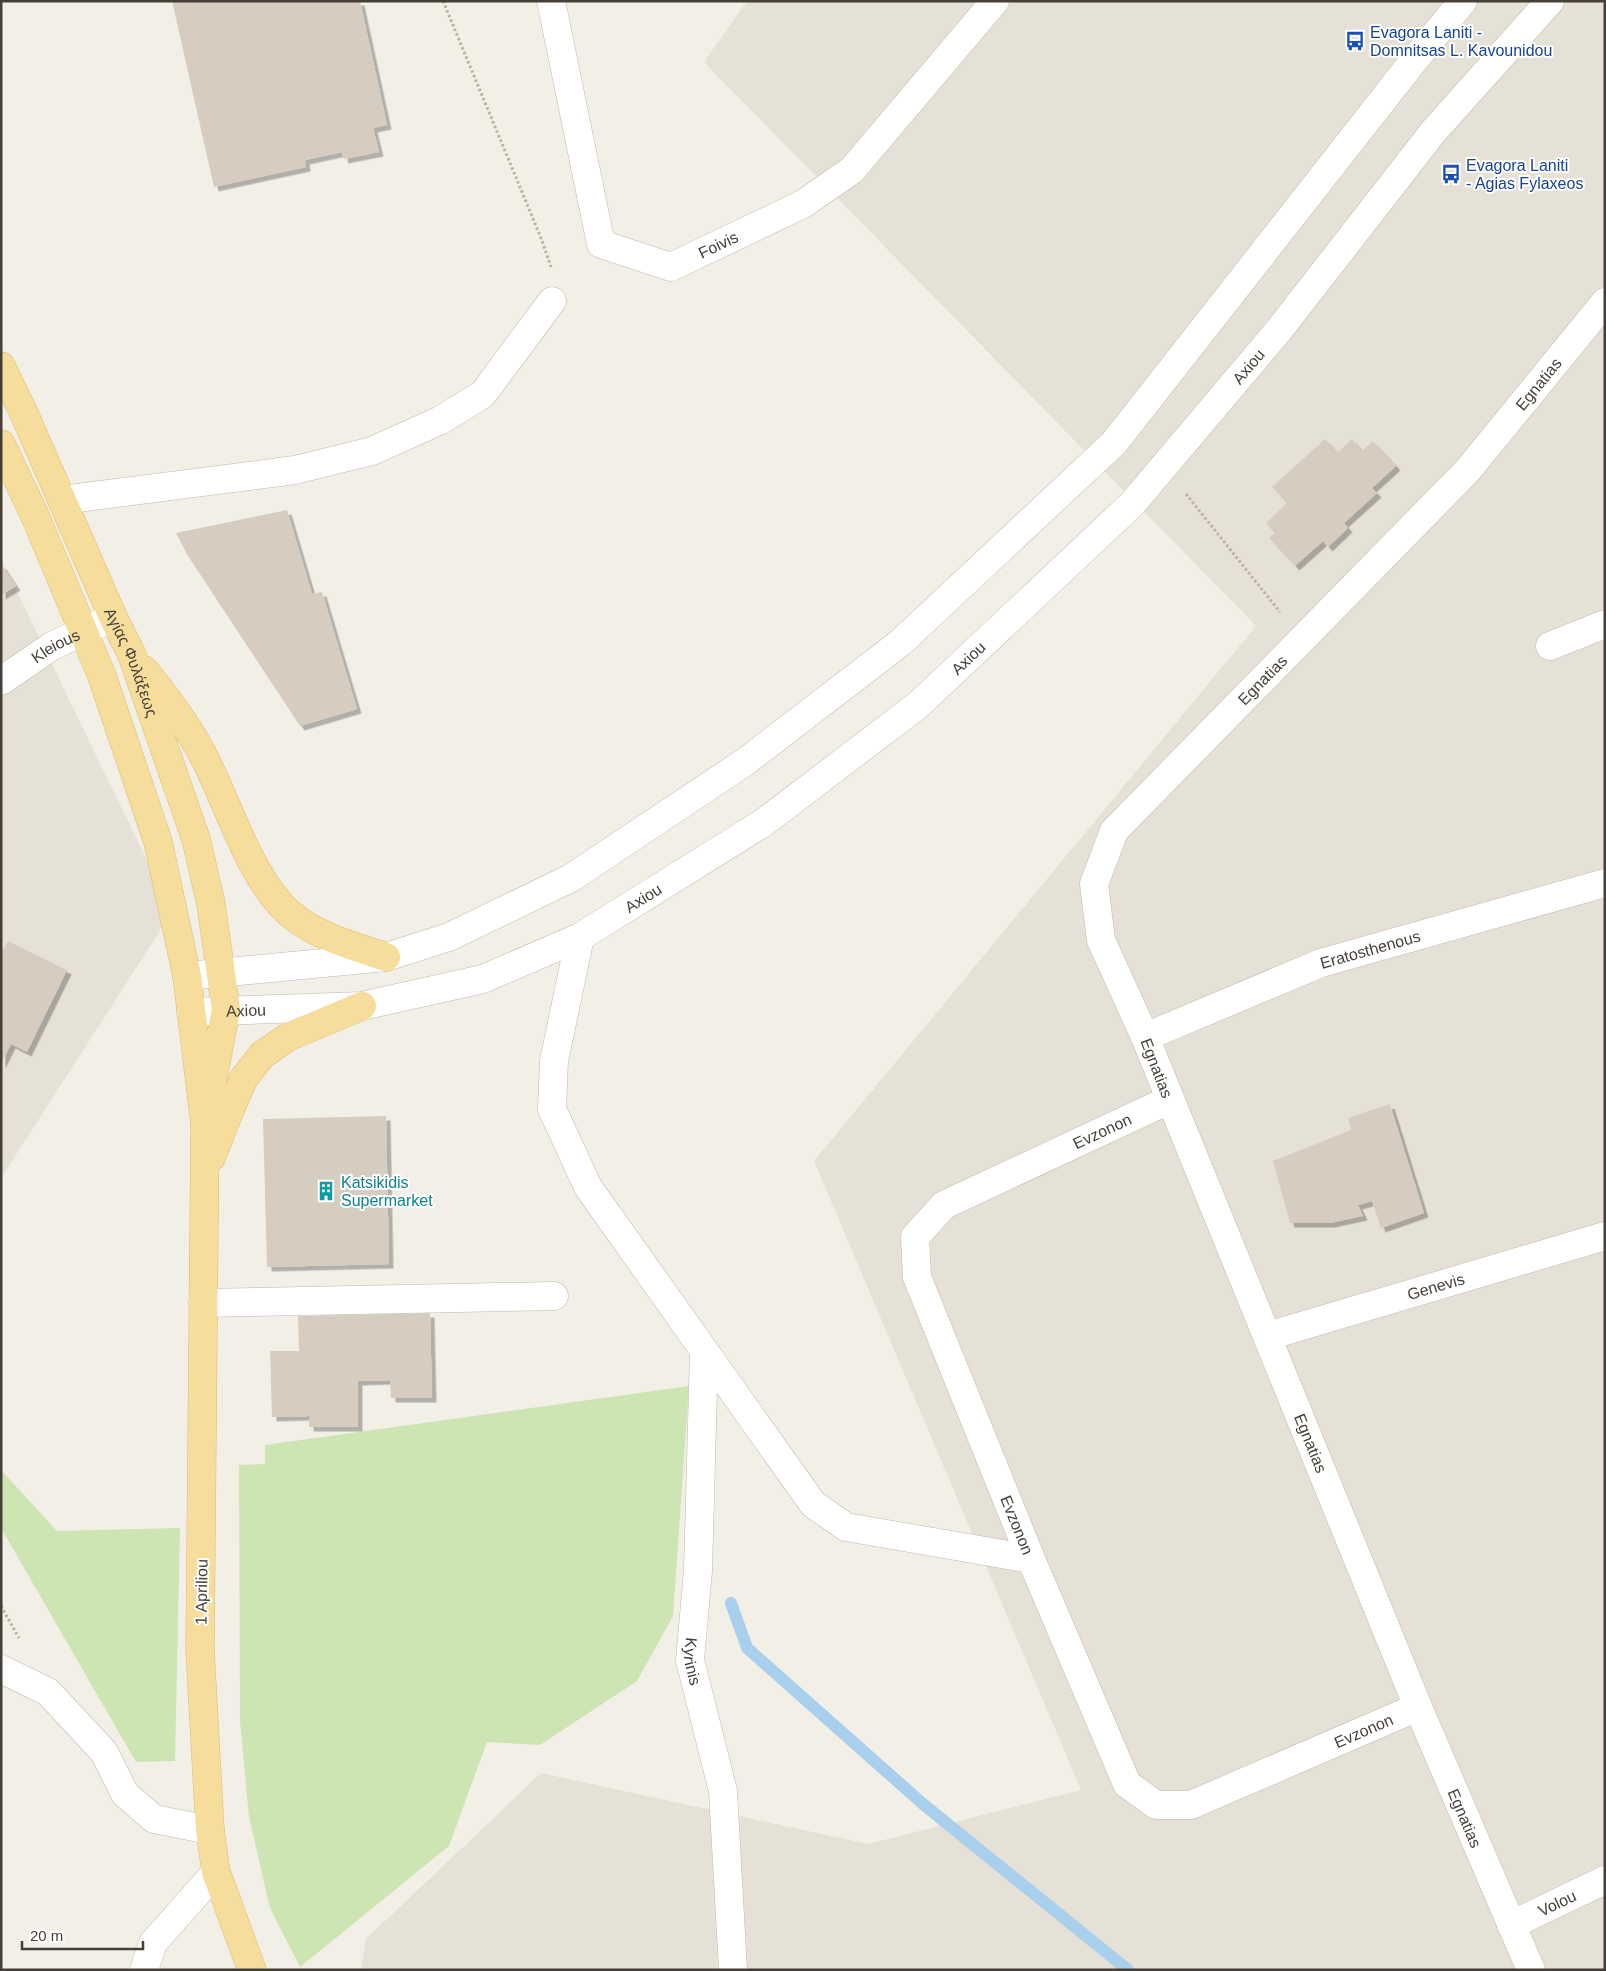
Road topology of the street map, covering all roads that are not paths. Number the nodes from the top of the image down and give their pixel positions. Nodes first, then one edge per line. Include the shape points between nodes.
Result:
1 (550, 1) edge
2 (995, 1) edge
3 (1463, 1) edge
4 (1550, 1) edge
5 (552, 301) road end
6 (1605, 302) edge
7 (1, 366) edge
8 (1, 444) edge
9 (62, 500) junction
10 (113, 617) junction
11 (1605, 624) edge
12 (83, 630) junction
13 (1550, 646) dead end
14 (132, 655) junction
15 (1, 681) edge
16 (1605, 883) edge
17 (580, 937) junction
18 (386, 957) junction
19 (222, 973) junction
20 (187, 976) junction
21 (362, 1006) junction
22 (226, 1010) junction
23 (191, 1012) junction
24 (1145, 1036) junction
25 (1169, 1100) junction
26 (204, 1124) junction
27 (204, 1168) junction
28 (1605, 1236) edge
29 (554, 1296) dead end
30 (204, 1303) junction
31 (1268, 1336) junction
32 (704, 1351) junction
33 (1031, 1559) junction
34 (1, 1669) edge
35 (1418, 1707) junction
36 (210, 1830) junction
37 (216, 1872) junction
38 (1605, 1880) edge
39 (1511, 1925) junction
40 (144, 1970) edge
41 (252, 1970) edge
42 (733, 1970) edge
43 (1531, 1970) edge

1 - 2 street, Foivis via 601,244 670,267 803,204 852,170
3 - 18 street via 1114,443 900,643 745,762 571,878 449,937
4 - 17 street, Axiou via 1433,132 1279,330 1132,504 918,705 763,823
5 - 9 street via 484,394 441,420 372,452 295,470
6 - 24 street, Egnatias via 1468,470 1114,831 1094,884 1100,940
7 - 9 main road, Αγίας Φυλάξεως
8 - 12 main road, Αγίας Φυλάξεως
9 - 10 main road, Αγίας Φυλάξεως
10 - 12 street, Kleious
10 - 14 main road, Αγίας Φυλάξεως
11 - 13 street
12 - 15 street, Kleious via 52,646
12 - 20 main road, Αγίας Φυλάξεως via 102,676 158,842
14 - 18 main road via 172,704 205,759 259,873 282,906 312,928
14 - 19 main road, Αγίας Φυλάξεως via 196,839
16 - 24 street, Eratosthenous via 1321,963
17 - 21 street, Axiou via 484,979
17 - 32 street via 554,1061 552,1109 588,1187
18 - 19 street
19 - 20 street
19 - 22 main road, Αγίας Φυλάξεως
20 - 23 main road, Αγίας Φυλάξεως
21 - 22 street, Axiou
21 - 27 main road via 288,1037 262,1055 244,1078 214,1154
22 - 23 street, Axiou
22 - 26 main road, Αγίας Φυλάξεως
23 - 26 main road, Αγίας Φυλάξεως
24 - 25 street, Egnatias
25 - 31 street, Egnatias
25 - 33 street, Evzonon via 944,1205 915,1237 917,1277
26 - 27 main road, 1 Apriliou
27 - 30 main road, 1 Apriliou
28 - 31 street, Genevis
29 - 30 street
30 - 36 main road, 1 Apriliou via 200,1650
31 - 35 street, Egnatias
32 - 33 street via 813,1504 846,1527
32 - 42 street, Kyrinis via 698,1571 690,1660 723,1791
33 - 35 street, Evzonon via 1127,1784 1156,1804 1191,1804
34 - 36 street via 48,1692 104,1752 125,1794 154,1819
35 - 39 street, Egnatias
36 - 37 main road, 1 Apriliou
37 - 40 street via 153,1943
37 - 41 main road, 1 Apriliou
38 - 39 street, Volou
39 - 43 street, Egnatias

